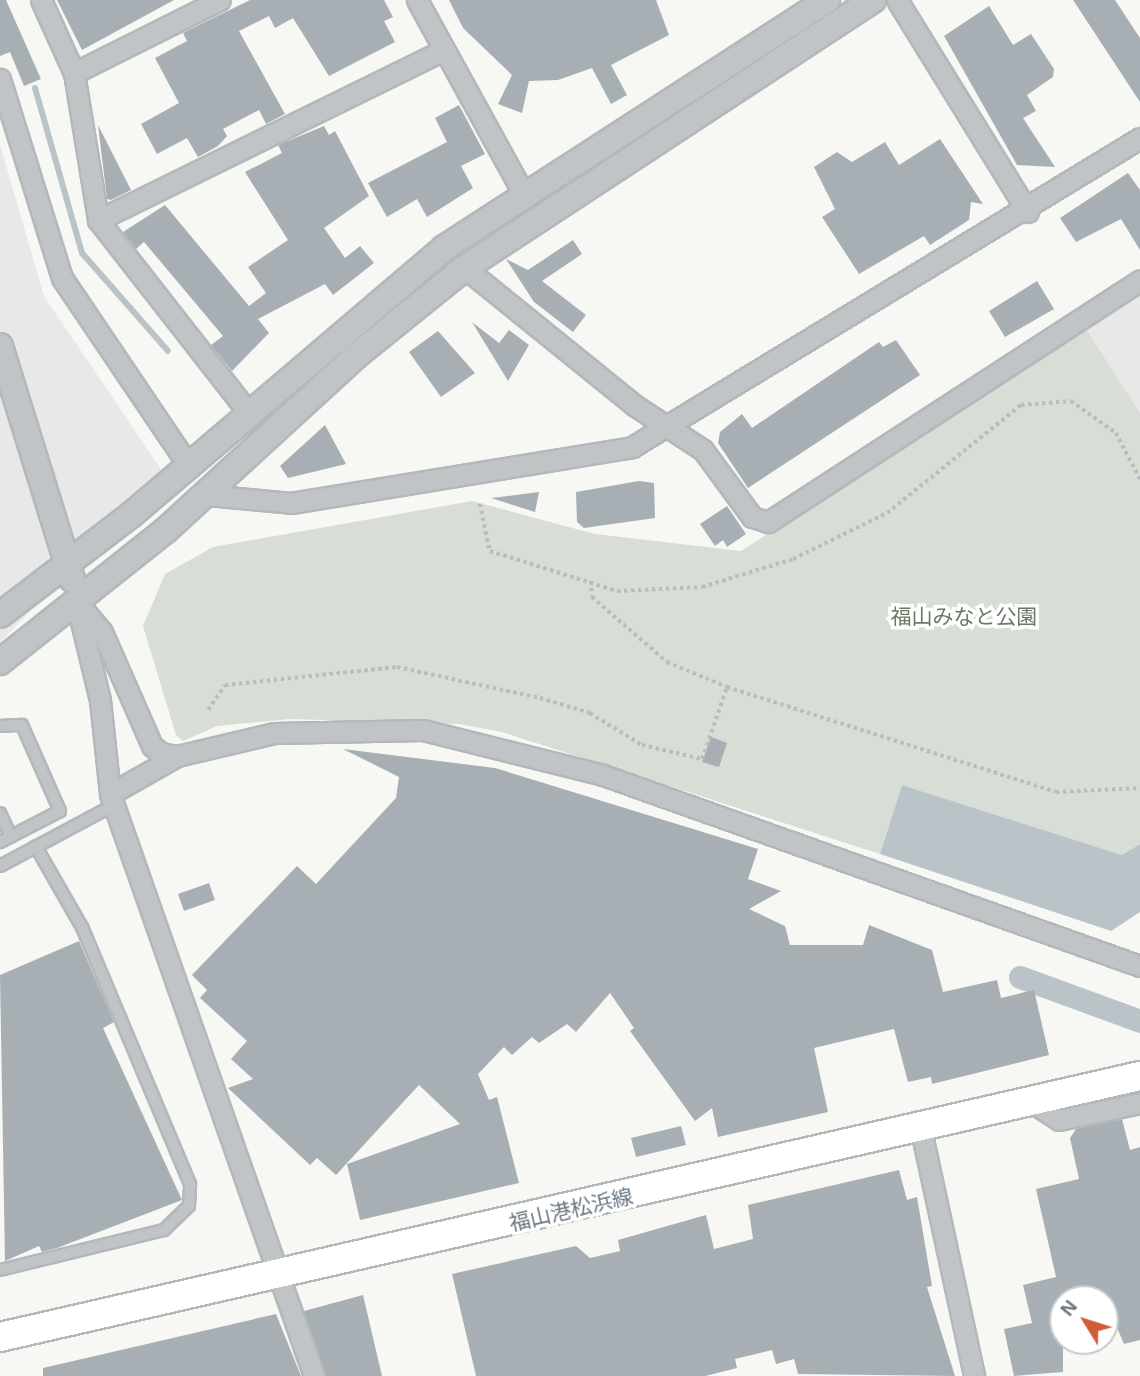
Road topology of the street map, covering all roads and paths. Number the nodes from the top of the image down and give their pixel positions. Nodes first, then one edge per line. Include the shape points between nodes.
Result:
1 (41, 0) edge
2 (220, 0) edge
3 (417, 0) edge
4 (827, 0) edge
5 (873, 0) edge
6 (897, 0) edge
7 (442, 51) junction
8 (74, 73) junction
9 (0, 79) edge
10 (1140, 138) edge
11 (523, 193) junction
12 (1028, 212) junction
13 (98, 220) junction
14 (466, 268) junction
15 (1140, 280) edge
16 (0, 346) edge
17 (248, 412) junction
18 (672, 428) junction
19 (188, 465) junction
20 (207, 495) junction
21 (68, 564) junction
22 (591, 581) dead end
23 (76, 601) junction
24 (0, 615) edge
25 (0, 662) edge
26 (727, 687) junction
27 (208, 710) dead end
28 (0, 726) edge
29 (177, 756) junction
30 (1140, 788) edge
31 (112, 799) junction
32 (0, 813) edge
33 (11, 837) junction
34 (0, 842) edge
35 (36, 847) junction
36 (0, 866) edge
37 (1140, 965) edge
38 (1140, 1076) edge
39 (1033, 1103) junction
40 (1140, 1103) edge
41 (921, 1130) junction
42 (0, 1270) edge
43 (276, 1277) junction
44 (0, 1337) edge
45 (314, 1376) edge
46 (974, 1376) edge

1 - 8 street
2 - 8 street
3 - 7 street
4 - 11 street
5 - 14 street
6 - 12 street
7 - 11 street
7 - 13 street
8 - 13 street
9 - 19 street via 62,278
10 - 12 street
11 - 17 street via 444,248
12 - 18 street
13 - 17 street
14 - 18 street
14 - 20 street via 347,363
15 - 18 street via 768,522 752,517 703,450
16 - 21 street
17 - 19 street
18 - 20 street via 632,447 291,503
19 - 21 street
20 - 23 street
21 - 23 street
21 - 24 street
22 - 26 path via 592,597 667,662
23 - 25 street
23 - 29 street via 102,632 152,746
23 - 31 street via 100,700
26 - 27 path via 702,760 642,745 590,713 397,667 225,685
26 - 30 path via 1056,792
28 - 33 lane via 22,725 60,811
29 - 31 street
29 - 37 street via 274,733 423,730 603,775
31 - 35 lane
31 - 43 street
32 - 33 lane
33 - 34 lane
35 - 36 lane
35 - 42 lane via 83,929 190,1184 189,1206 164,1230
38 - 39 main road, 福山港松浜線
39 - 40 street via 1059,1121
39 - 41 main road, 福山港松浜線
41 - 43 main road, 福山港松浜線
41 - 46 street
43 - 44 main road, 福山港松浜線
43 - 45 street

